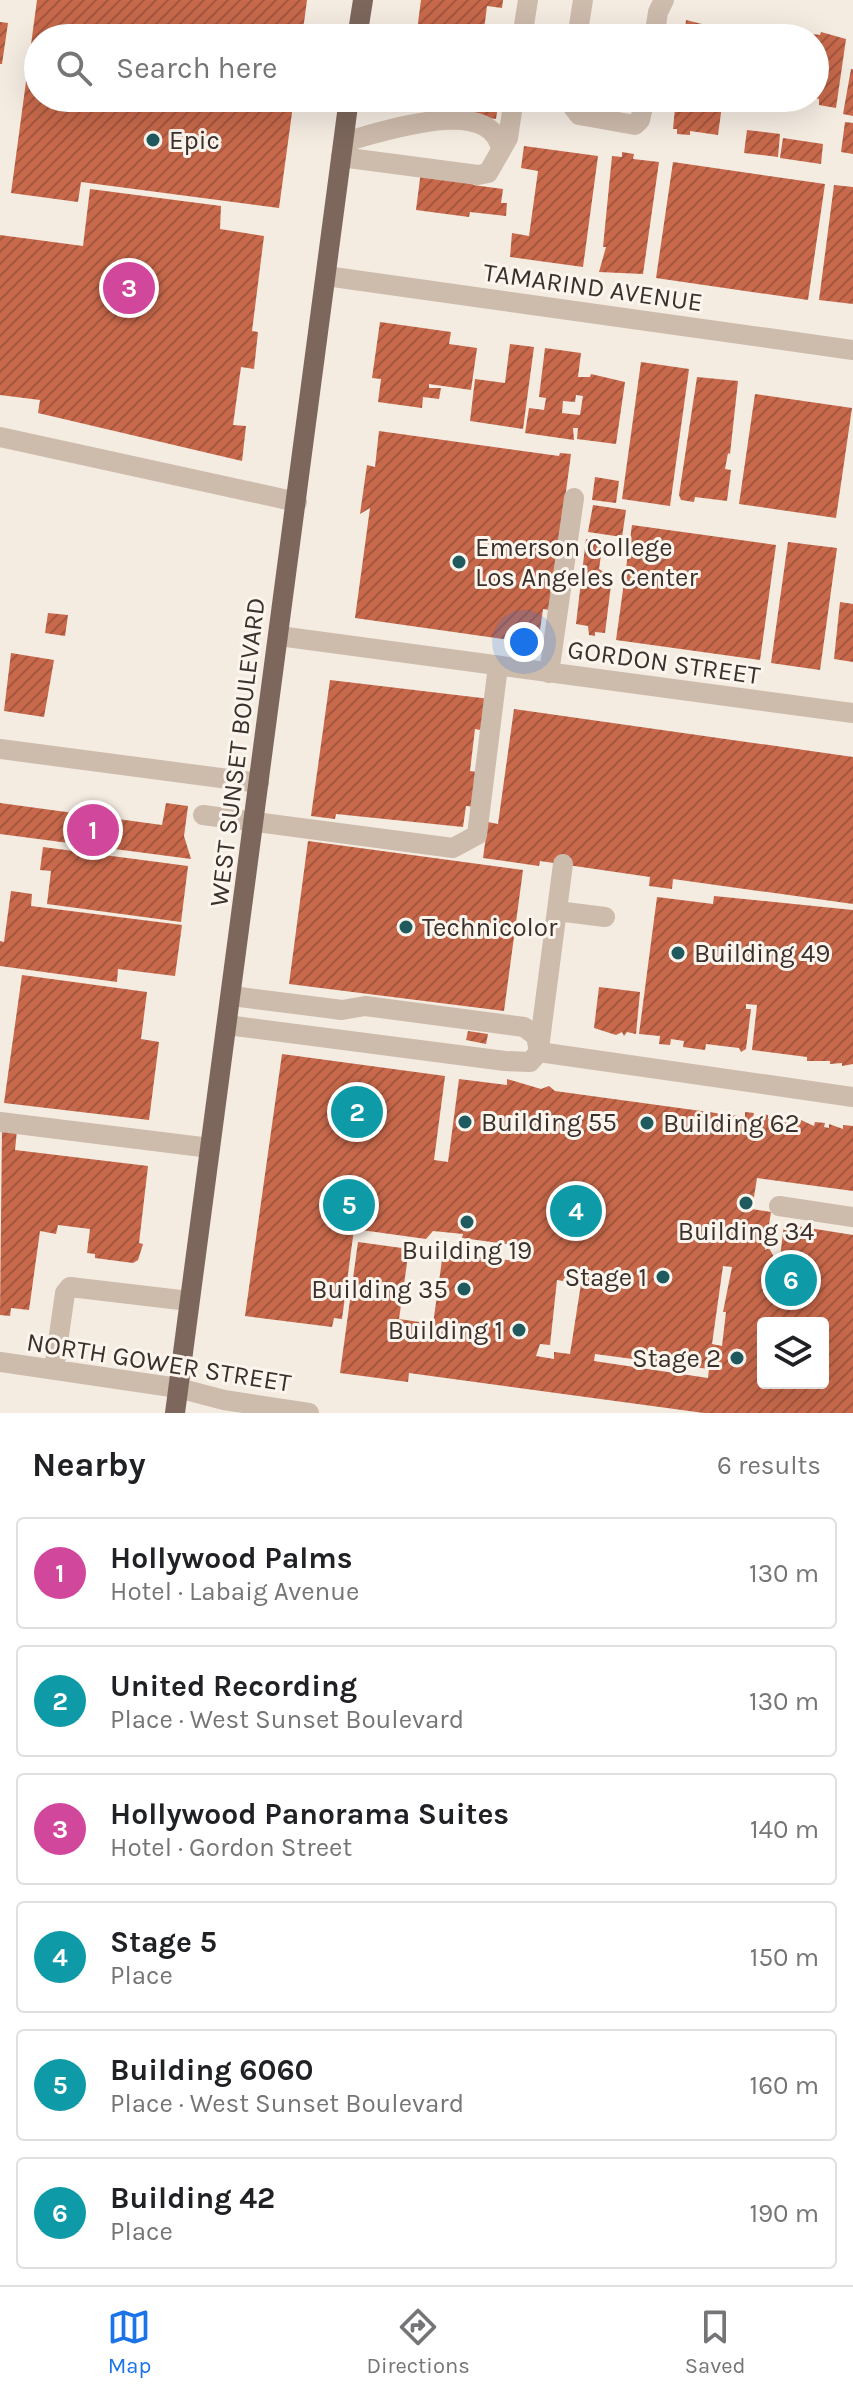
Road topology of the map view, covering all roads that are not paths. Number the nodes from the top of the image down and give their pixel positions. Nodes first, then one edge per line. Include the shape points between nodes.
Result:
1 (363, 0) edge
2 (528, 0) edge
3 (583, 0) edge
4 (664, 0) edge
5 (359, 24) edge
6 (524, 24) edge
7 (579, 24) edge
8 (656, 24) edge
9 (347, 112) edge
10 (512, 112) edge
11 (577, 112) edge
12 (642, 112) edge
13 (342, 149) junction
14 (501, 151) junction
15 (326, 276) junction
16 (853, 350) edge
17 (0, 437) edge
18 (574, 498) dead end
19 (297, 502) junction
20 (279, 636) junction
21 (498, 666) junction
22 (549, 673) junction
23 (853, 713) edge
24 (0, 749) edge
25 (259, 783) junction
26 (203, 815) dead end
27 (255, 822) junction
28 (563, 864) dead end
29 (557, 911) junction
30 (605, 917) dead end
31 (232, 996) junction
32 (227, 1025) junction
33 (539, 1052) junction
34 (853, 1097) edge
35 (0, 1122) edge
36 (210, 1148) junction
37 (779, 1206) dead end
38 (853, 1217) edge
39 (189, 1301) junction
40 (0, 1362) edge
41 (54, 1370) junction
42 (178, 1388) junction
43 (175, 1413) edge
44 (309, 1413) edge

1 - 5 main road
2 - 6 street
3 - 7 street
4 - 8 street
9 - 13 main road, WEST SUNSET BOULEVARD
10 - 14 street
11 - 12 street via 635,125
13 - 14 street via 478,175 488,173
13 - 14 street via 441,119 488,126
13 - 15 main road, WEST SUNSET BOULEVARD
15 - 16 street, TAMARIND AVENUE
15 - 19 main road, WEST SUNSET BOULEVARD
17 - 19 street
18 - 22 street
19 - 20 main road, WEST SUNSET BOULEVARD
20 - 21 street, GORDON STREET
20 - 25 main road, WEST SUNSET BOULEVARD
21 - 22 street, GORDON STREET
21 - 27 street via 477,835 453,848
22 - 23 street, GORDON STREET
24 - 25 street
25 - 27 main road, WEST SUNSET BOULEVARD
26 - 27 street
27 - 31 main road, WEST SUNSET BOULEVARD
28 - 29 street
29 - 30 street
29 - 33 street
31 - 32 main road, WEST SUNSET BOULEVARD
31 - 33 street via 342,1010 365,1006 524,1027 536,1036
32 - 33 street via 505,1061 530,1062
32 - 36 main road, WEST SUNSET BOULEVARD
33 - 34 street
35 - 36 street
36 - 39 main road, WEST SUNSET BOULEVARD
37 - 38 street
39 - 41 street via 70,1287
39 - 42 main road, WEST SUNSET BOULEVARD
40 - 41 street, NORTH GOWER STREET
41 - 42 street, NORTH GOWER STREET
42 - 43 main road, WEST SUNSET BOULEVARD
42 - 44 street, NORTH GOWER STREET

